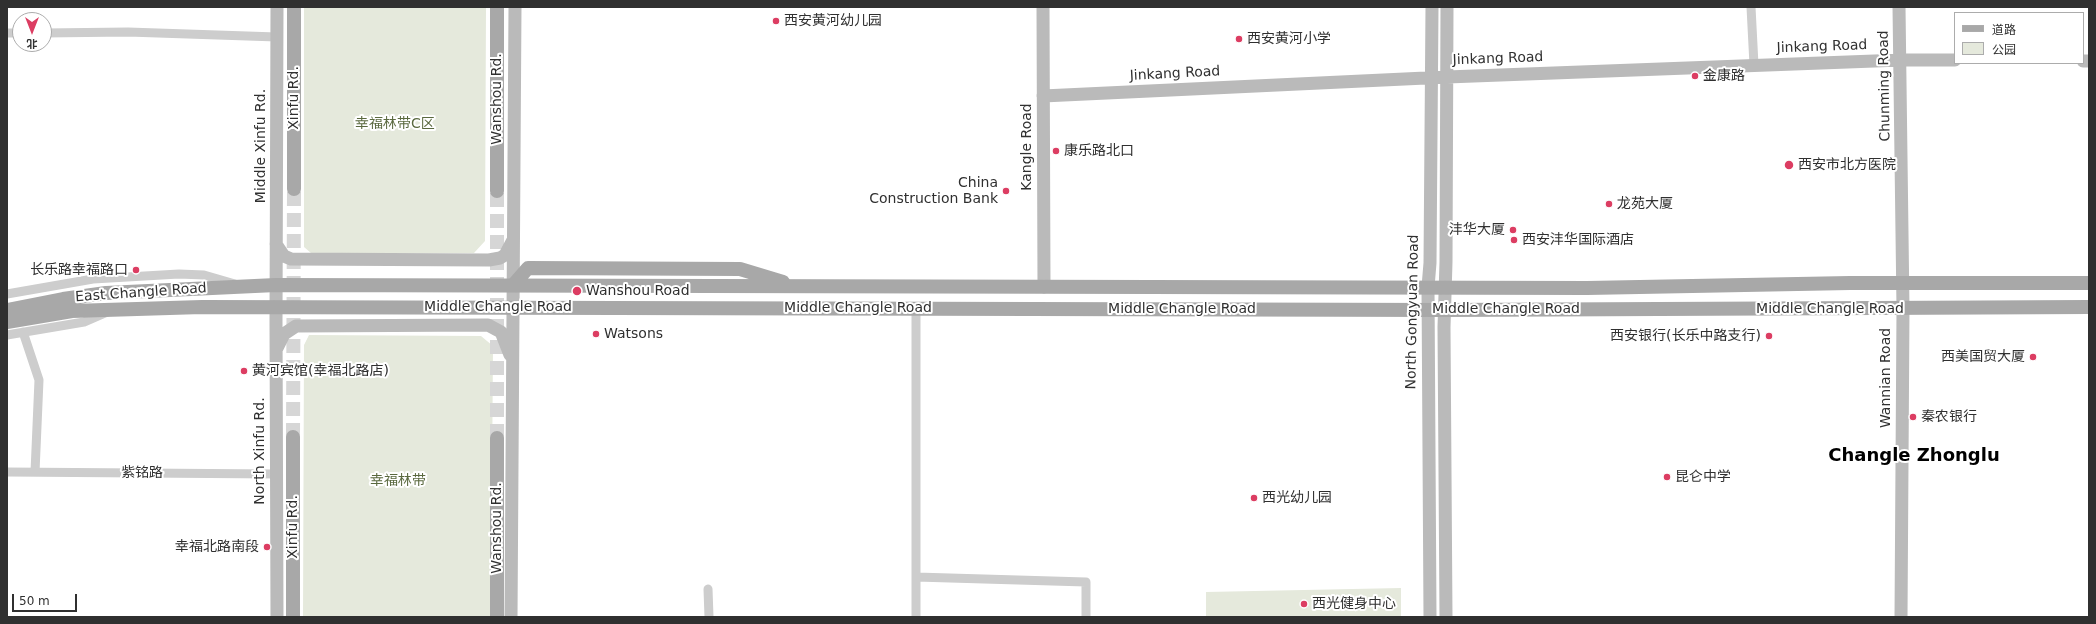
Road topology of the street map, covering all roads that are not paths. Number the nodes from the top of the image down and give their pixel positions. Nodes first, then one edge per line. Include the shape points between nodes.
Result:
1 (277, 7) edge
2 (294, 7) edge
3 (497, 7) edge
4 (515, 7) edge
5 (1043, 7) edge
6 (1432, 7) edge
7 (1447, 7) edge
8 (1750, 7) edge
9 (1899, 7) edge
10 (52, 33) edge
11 (277, 37) junction
12 (1901, 60) junction
13 (1954, 60) edge
14 (1754, 65) junction
15 (1447, 77) junction
16 (1432, 78) junction
17 (1043, 96) junction
18 (294, 189) tunnel mouth
19 (497, 192) tunnel mouth
20 (514, 236) junction
21 (276, 244) junction
22 (2089, 283) edge
23 (514, 284) junction
24 (1903, 284) junction
25 (276, 285) junction
26 (242, 286) junction
27 (853, 286) junction
28 (1044, 287) junction
29 (1428, 288) junction
30 (1445, 288) junction
31 (7, 294) edge
32 (916, 307) junction
33 (276, 308) junction
34 (514, 308) junction
35 (853, 308) junction
36 (1903, 308) junction
37 (2089, 308) edge
38 (1428, 309) junction
39 (7, 310) edge
40 (1444, 310) junction
41 (110, 311) junction
42 (7, 322) edge
43 (23, 332) junction
44 (7, 335) edge
45 (276, 352) junction
46 (514, 370) junction
47 (293, 438) tunnel mouth
48 (497, 438) tunnel mouth
49 (7, 472) edge
50 (35, 472) junction
51 (277, 474) junction
52 (916, 577) junction
53 (708, 589) dead end
54 (277, 617) edge
55 (293, 617) edge
56 (497, 617) edge
57 (512, 617) edge
58 (709, 617) edge
59 (916, 617) edge
60 (1086, 617) edge
61 (1430, 617) edge
62 (1446, 617) edge
63 (1901, 617) edge

1 - 11 main road, Middle Xinfu Rd.
2 - 18 main road, Xinfu Rd.
3 - 19 main road, Wanshou Rd.
4 - 20 main road
5 - 17 main road, Kangle Road
6 - 16 main road, North Gongyuan Road
7 - 15 main road
8 - 14 street
9 - 12 main road, Chunming Road
10 - 11 street via 128,32
11 - 21 main road, Middle Xinfu Rd.
12 - 13 main road, Jinkang Road
12 - 14 main road, Jinkang Road
12 - 24 main road, Chunming Road
14 - 15 main road, Jinkang Road
15 - 16 main road, Jinkang Road
15 - 30 main road
16 - 17 main road, Jinkang Road
16 - 29 main road, North Gongyuan Road
17 - 28 main road, Kangle Road
20 - 21 main road via 505,255 489,260 291,259 284,256
20 - 23 main road
21 - 25 main road, Middle Xinfu Rd.
22 - 24 main road, Middle Changle Road
23 - 25 main road, Middle Changle Road
23 - 27 main road, Middle Changle Road
23 - 34 main road
24 - 30 main road, Middle Changle Road
24 - 36 main road, Wannian Road
25 - 26 main road, East Changle Road
25 - 33 main road, North Xinfu Rd.
26 - 31 street via 204,274 179,274 93,279
26 - 39 main road, East Changle Road via 106,293
27 - 28 main road, Middle Changle Road
27 - 35 main road
28 - 29 main road, Middle Changle Road
29 - 30 main road, Middle Changle Road
29 - 38 main road, North Gongyuan Road
30 - 40 main road
32 - 35 main road, Middle Changle Road
32 - 38 main road, Middle Changle Road
32 - 52 street
33 - 34 main road, Middle Changle Road
33 - 41 main road, East Changle Road via 164,307
33 - 45 main road, North Xinfu Rd.
34 - 35 main road, Middle Changle Road
34 - 46 main road
36 - 37 main road, Middle Changle Road
36 - 40 main road, Middle Changle Road
36 - 63 main road, Wannian Road
38 - 40 main road, Middle Changle Road
38 - 61 main road, North Gongyuan Road
40 - 62 main road
41 - 42 main road, East Changle Road via 72,311
41 - 43 street via 84,322
43 - 44 street
43 - 50 street via 39,380
45 - 46 main road via 284,334 296,326 488,325 501,332
45 - 51 main road, North Xinfu Rd.
46 - 57 main road
47 - 55 main road, Xinfu Rd.
48 - 56 main road, Wanshou Rd.
49 - 50 street, 紫铭路
50 - 51 street, 紫铭路
51 - 54 main road, North Xinfu Rd.
52 - 59 street
52 - 60 street via 1086,582
53 - 58 street

